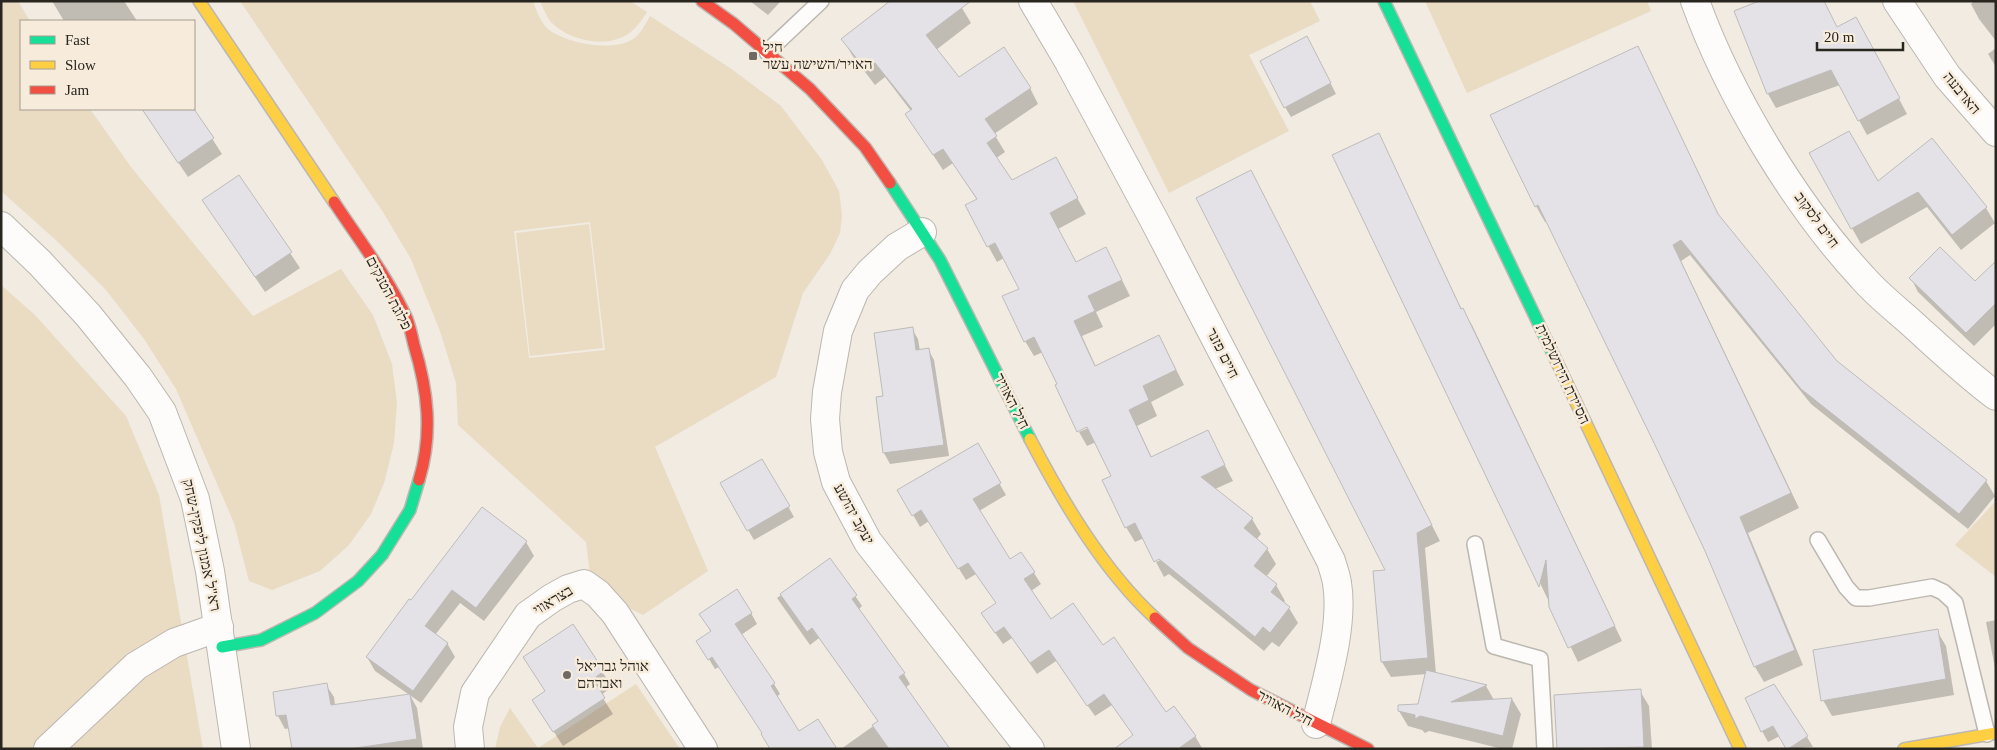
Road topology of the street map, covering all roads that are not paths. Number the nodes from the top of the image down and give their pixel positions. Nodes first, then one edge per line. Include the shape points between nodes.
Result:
1 (199, 1) edge
2 (702, 1) edge
3 (821, 1) edge
4 (1033, 1) edge
5 (1384, 1) edge
6 (1695, 1) edge
7 (1897, 1) edge
8 (767, 52) junction
9 (1988, 117) edge
10 (1, 226) edge
11 (922, 232) junction
12 (1996, 396) edge
13 (1818, 540) dead end
14 (1475, 544) dead end
15 (221, 637) junction
16 (1316, 724) junction
17 (1991, 733) edge
18 (48, 749) edge
19 (236, 749) edge
20 (470, 749) edge
21 (703, 749) edge
22 (1030, 749) edge
23 (1368, 749) edge
24 (1545, 749) edge
25 (1740, 749) edge
26 (1904, 749) edge

1 - 15 street, פלוגת הטנקים via 381,272 407,320 424,377 428,427 424,464 410,510 382,555 358,581 315,613 261,640
2 - 8 street, חיל האוויר
3 - 8 lane
4 - 16 street, חיים פזנר via 1154,220 1331,561 1337,584 1338,612 1332,656
5 - 25 street, הסיירת הירושלמית
6 - 12 street, חיים לסקוב via 1744,110 1824,232 1863,279
7 - 9 street, הארבעה via 1947,76
8 - 11 street, חיל האוויר via 810,89 865,148
10 - 15 street, רא"ל אמנון ליפקין-שחק via 88,315 138,376 162,412 195,499
11 - 16 street, חיל האוויר via 944,268 1056,487 1095,547 1138,602 1188,648 1252,690
11 - 22 street, יעקב יהושע via 897,247 855,290 838,331 827,392 828,452 836,482 868,542
13 - 17 lane via 1856,598 1932,587 1943,592 1955,604
14 - 24 lane via 1494,646 1540,659
15 - 18 street via 174,643 136,666
15 - 19 street, רא"ל אמנון ליפקין-שחק
16 - 23 street, חיל האוויר
17 - 26 street
20 - 21 street, בצראווי via 468,727 475,693 528,615 568,589 584,584 598,594 614,613

